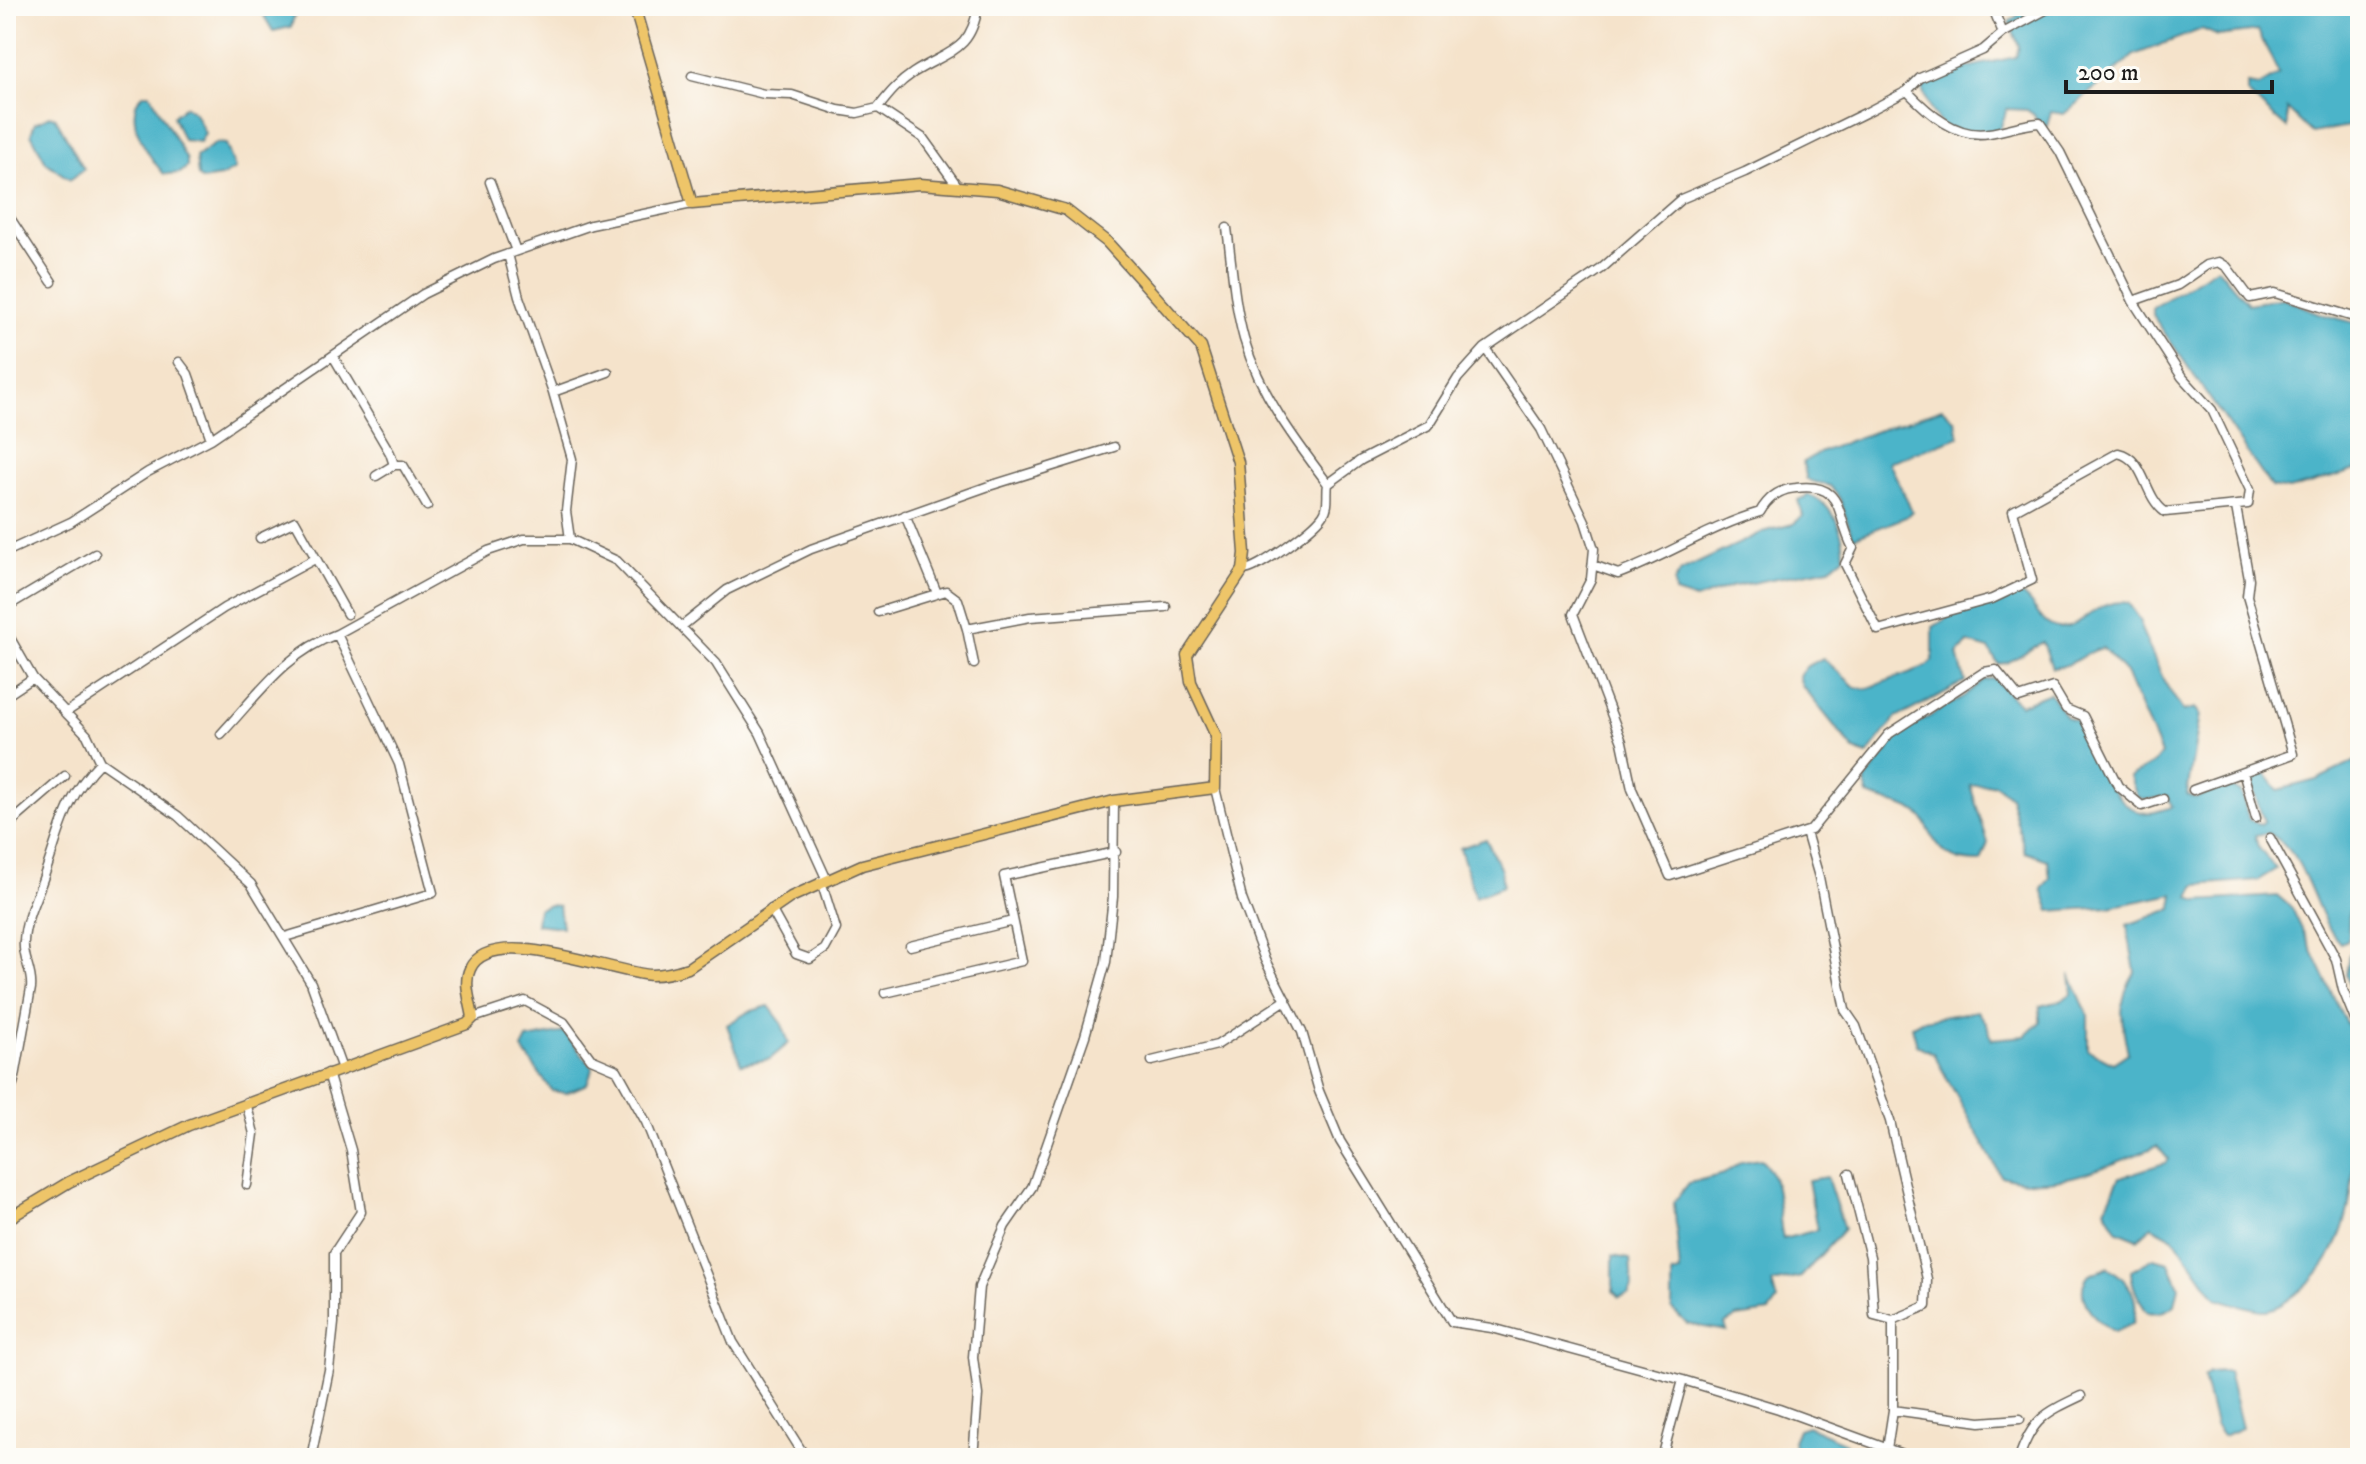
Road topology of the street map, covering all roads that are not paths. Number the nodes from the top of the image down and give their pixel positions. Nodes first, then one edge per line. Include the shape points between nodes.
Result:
1 (634, 6) edge
2 (978, 6) edge
3 (1992, 6) edge
4 (2053, 6) edge
5 (2003, 33) junction
6 (692, 76) dead end
7 (1907, 91) junction
8 (878, 108) junction
9 (490, 182) dead end
10 (956, 184) junction
11 (692, 204) junction
12 (6, 212) edge
13 (1227, 228) dead end
14 (512, 252) junction
15 (52, 282) dead end
16 (2133, 301) junction
17 (2360, 319) edge
18 (1485, 348) junction
19 (333, 356) junction
20 (179, 362) dead end
21 (608, 372) dead end
22 (553, 392) junction
23 (211, 439) junction
24 (1114, 447) dead end
25 (394, 465) junction
26 (376, 476) dead end
27 (1328, 484) junction
28 (427, 506) dead end
29 (2236, 507) junction
30 (905, 515) junction
31 (260, 538) dead end
32 (570, 539) junction
33 (6, 552) edge
34 (95, 554) dead end
35 (315, 559) junction
36 (1593, 565) junction
37 (1243, 570) junction
38 (937, 593) junction
39 (6, 607) edge
40 (1166, 607) dead end
41 (878, 612) dead end
42 (347, 614) dead end
43 (681, 627) junction
44 (967, 629) junction
45 (6, 631) edge
46 (337, 634) junction
47 (974, 664) dead end
48 (33, 678) junction
49 (6, 696) edge
50 (65, 713) junction
51 (221, 734) dead end
52 (100, 762) junction
53 (2243, 772) junction
54 (65, 776) dead end
55 (1215, 788) junction
56 (2193, 790) dead end
57 (2163, 799) dead end
58 (1119, 800) junction
59 (2256, 818) dead end
60 (6, 827) edge
61 (1806, 832) junction
62 (2270, 838) dead end
63 (1116, 852) junction
64 (824, 879) junction
65 (771, 909) junction
66 (1013, 921) junction
67 (285, 937) junction
68 (910, 946) dead end
69 (885, 993) dead end
70 (1286, 1000) junction
71 (473, 1018) junction
72 (2360, 1032) edge
73 (1152, 1061) dead end
74 (342, 1069) junction
75 (328, 1073) junction
76 (11, 1075) edge
77 (246, 1102) junction
78 (6, 1107) edge
79 (1849, 1174) dead end
80 (247, 1185) dead end
81 (6, 1220) edge
82 (1893, 1320) junction
83 (1683, 1380) junction
84 (2081, 1396) dead end
85 (1893, 1410) junction
86 (2020, 1419) dead end
87 (1887, 1449) junction
88 (311, 1458) edge
89 (806, 1458) edge
90 (973, 1458) edge
91 (1662, 1458) edge
92 (1913, 1458) edge
93 (2019, 1458) edge

1 - 11 main road
2 - 8 street via 975,28 956,52 894,87
3 - 5 street
4 - 5 street
5 - 7 street via 1992,45 1920,78
6 - 8 street via 764,94 792,95 838,110
7 - 16 street via 1925,110 1962,133 1987,134 2040,123 2060,152
7 - 18 street via 1681,199 1601,269
8 - 10 street via 923,138
9 - 14 street
10 - 11 main road via 886,184
10 - 37 main road via 1039,200 1086,223 1201,347 1238,462
11 - 14 street via 591,225
12 - 15 street
13 - 27 street via 1238,311 1260,381
14 - 19 street via 423,294
14 - 22 street via 519,297
16 - 17 street via 2178,285 2219,262 2250,298 2275,293
16 - 29 street via 2182,377 2212,410 2237,458 2250,490 2248,504
18 - 27 street via 1458,378 1429,425 1361,460
18 - 36 street via 1541,429 1585,521
19 - 23 street
19 - 25 street
20 - 23 street
21 - 22 street
22 - 32 street via 572,459 566,511
23 - 33 street via 71,522
24 - 30 street
25 - 26 street
25 - 28 street via 403,465
27 - 37 street via 1327,505 1319,520 1258,566
29 - 36 street via 2165,512 2153,504 2137,464 2118,453 2013,511 2032,580 1992,599 1878,630 1845,564 1853,548 1841,514 1833,495 1819,486 1790,488 1769,497 1760,512 1618,574
29 - 53 street via 2249,579 2247,596 2293,754
30 - 38 street
30 - 43 street via 811,549 727,590
31 - 35 street via 295,521
32 - 43 street via 617,561
32 - 46 street via 524,539 488,551
34 - 39 street
35 - 42 street
35 - 50 street via 224,608
36 - 61 street via 1573,614 1622,742 1632,789 1670,876
37 - 55 main road via 1187,655 1191,682 1216,736
38 - 41 street
38 - 44 street via 952,593
40 - 44 street via 1030,617
43 - 64 street via 716,663 760,733
44 - 47 street
45 - 48 street
46 - 51 street via 287,662
46 - 67 street via 399,764 435,891
48 - 49 street
48 - 50 street
50 - 52 street via 87,735
52 - 67 street via 178,816 251,884
52 - 76 street via 64,811 24,936 32,976
53 - 56 street
53 - 59 street
54 - 60 street
55 - 58 main road
55 - 70 street via 1242,899
57 - 61 street via 2142,806 2118,786 2083,716 2066,709 2053,687 2019,698 1996,670 1984,672 1889,734
58 - 63 street
58 - 64 main road
61 - 82 street via 1845,1010 1856,1026 1890,1121 1927,1279 1926,1306
62 - 72 street via 2336,959
63 - 66 street via 1004,876
63 - 90 street via 1106,962 1085,1036 1032,1187 1005,1226 979,1287
64 - 65 main road
64 - 65 street via 836,929 825,949 810,959 796,954
65 - 71 main road via 688,968 670,974 650,975 549,952 484,955 469,970
66 - 68 street
66 - 69 street via 1022,961
67 - 74 street via 311,983
70 - 73 street via 1217,1045
70 - 83 street via 1340,1141 1452,1322
71 - 74 main road
71 - 89 street via 525,1001 564,1022 591,1059 617,1070 646,1122 733,1342
74 - 75 main road
75 - 77 main road
75 - 88 street via 351,1150 361,1212 334,1253 329,1370
76 - 78 street
77 - 80 street via 254,1134
77 - 81 main road via 69,1182
79 - 82 street via 1870,1257 1874,1315
82 - 85 street
83 - 87 street
83 - 91 street
84 - 93 street via 2044,1413
85 - 86 street via 1980,1422
85 - 87 street
87 - 92 street

